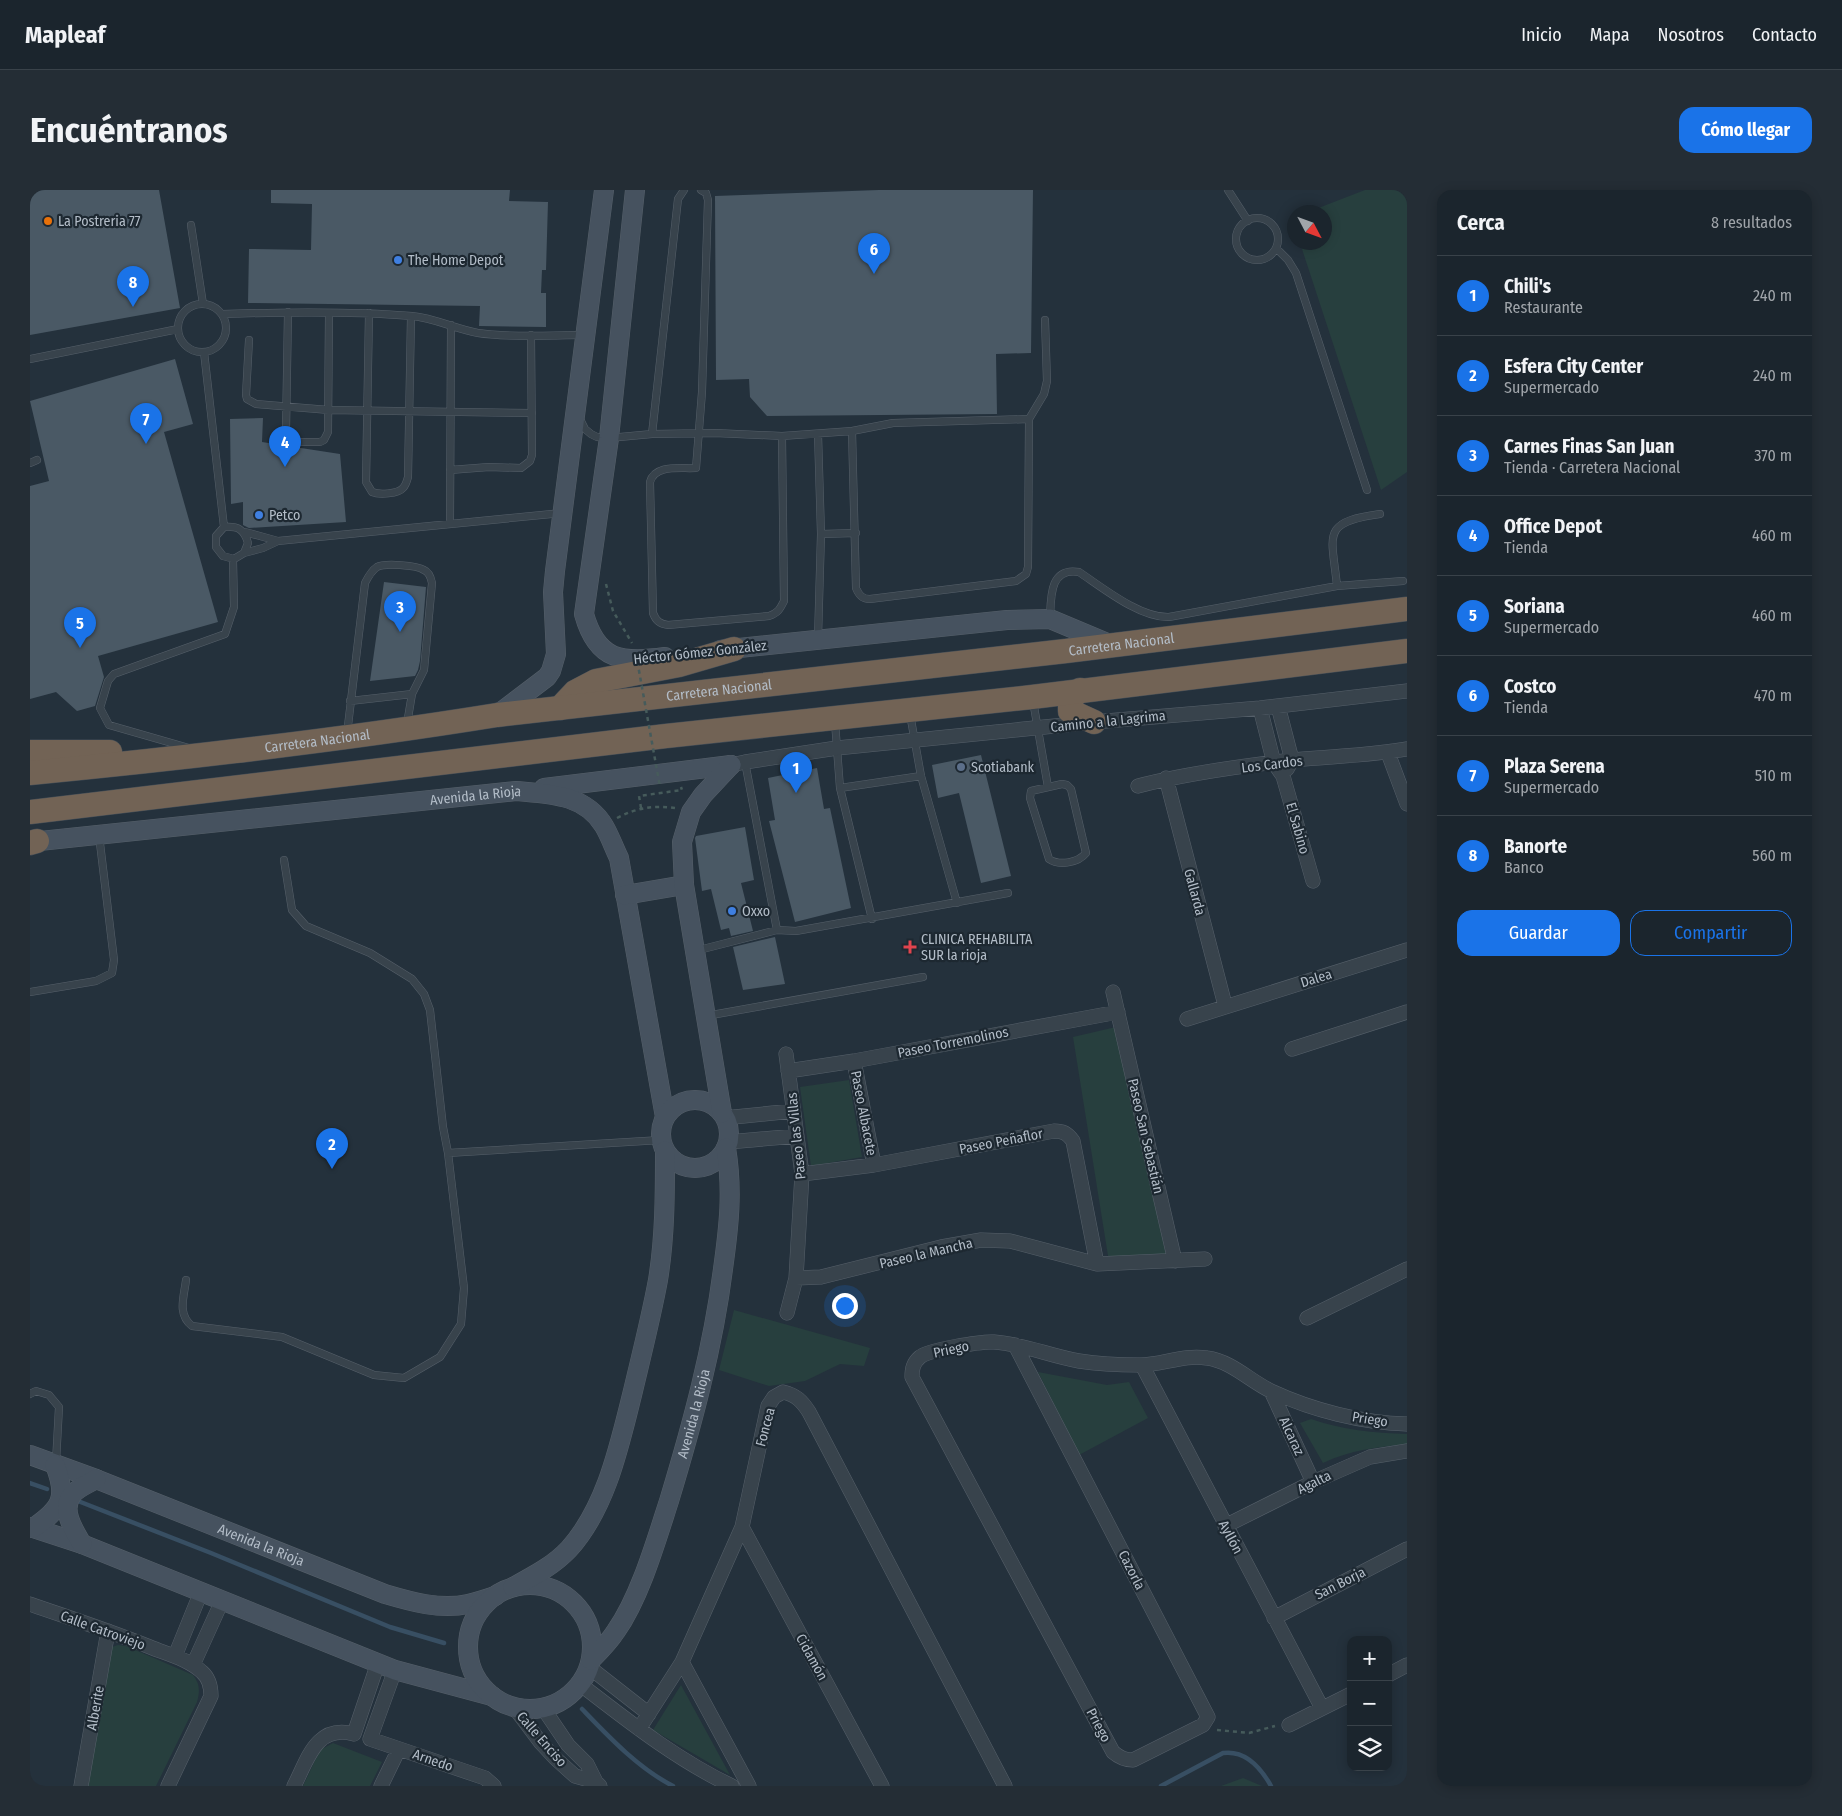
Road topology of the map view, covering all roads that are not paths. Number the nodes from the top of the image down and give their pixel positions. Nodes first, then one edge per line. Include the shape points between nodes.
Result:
1 (604, 190) edge
2 (634, 190) edge
3 (684, 190) edge
4 (701, 190) edge
5 (1228, 190) edge
6 (1248, 221) junction
7 (191, 225) dead end
8 (1276, 248) junction
9 (203, 304) junction
10 (288, 312) junction
11 (329, 313) junction
12 (370, 313) junction
13 (222, 314) junction
14 (411, 316) junction
15 (1045, 320) dead end
16 (451, 325) junction
17 (178, 329) junction
18 (531, 335) junction
19 (587, 335) junction
20 (248, 340) dead end
21 (204, 352) junction
22 (30, 359) edge
23 (287, 408) junction
24 (329, 410) junction
25 (367, 410) junction
26 (409, 411) junction
27 (450, 412) junction
28 (577, 412) junction
29 (532, 413) junction
30 (1029, 419) junction
31 (852, 431) junction
32 (698, 433) junction
33 (652, 434) junction
34 (818, 434) junction
35 (782, 436) junction
36 (609, 438) junction
37 (450, 470) junction
38 (1368, 490) dead end
39 (563, 513) junction
40 (1380, 514) dead end
41 (450, 523) junction
42 (224, 528) junction
43 (245, 532) junction
44 (856, 533) junction
45 (821, 534) junction
46 (278, 541) junction
47 (244, 553) junction
48 (233, 559) junction
49 (1402, 581) dead end
50 (1337, 586) junction
51 (1407, 609) edge
52 (1050, 619) junction
53 (818, 641) junction
54 (1112, 645) junction
55 (734, 648) junction
56 (1407, 650) edge
57 (1080, 690) junction
58 (1407, 691) edge
59 (412, 694) junction
60 (1032, 697) junction
61 (350, 701) junction
62 (1278, 706) junction
63 (560, 708) junction
64 (1260, 708) junction
65 (909, 709) junction
66 (497, 715) junction
67 (835, 719) junction
68 (1094, 722) junction
69 (1037, 728) junction
70 (407, 730) junction
71 (346, 738) junction
72 (916, 740) junction
73 (838, 748) junction
74 (1407, 749) edge
75 (30, 752) edge
76 (1388, 752) junction
77 (212, 755) junction
78 (177, 759) junction
79 (1292, 760) junction
80 (1274, 763) junction
81 (738, 764) junction
82 (30, 773) edge
83 (921, 776) junction
84 (1283, 776) junction
85 (1166, 778) junction
86 (1138, 786) dead end
87 (1048, 787) junction
88 (840, 788) junction
89 (516, 791) junction
90 (1407, 804) edge
91 (30, 812) edge
92 (99, 834) junction
93 (32, 842) edge
94 (284, 860) dead end
95 (1313, 881) dead end
96 (684, 885) junction
97 (1008, 893) dead end
98 (625, 895) junction
99 (957, 903) junction
100 (872, 919) junction
101 (777, 930) junction
102 (1407, 950) edge
103 (694, 951) junction
104 (923, 978) dead end
105 (30, 992) edge
106 (1113, 992) dead end
107 (1225, 1006) junction
108 (1118, 1012) junction
109 (1407, 1012) edge
110 (706, 1016) junction
111 (1187, 1019) dead end
112 (1292, 1049) dead end
113 (786, 1054) dead end
114 (854, 1061) junction
115 (788, 1071) junction
116 (793, 1111) junction
117 (723, 1116) junction
118 (665, 1117) junction
119 (797, 1136) junction
120 (663, 1145) junction
121 (727, 1145) junction
122 (448, 1153) junction
123 (874, 1165) junction
124 (802, 1174) junction
125 (1205, 1258) dead end
126 (1175, 1261) junction
127 (1097, 1264) junction
128 (1407, 1268) edge
129 (796, 1278) junction
130 (186, 1280) dead end
131 (787, 1312) dead end
132 (1307, 1318) dead end
133 (1016, 1345) junction
134 (1142, 1365) junction
135 (1271, 1391) junction
136 (30, 1394) edge
137 (1407, 1424) edge
138 (1407, 1451) edge
139 (30, 1456) edge
140 (55, 1465) junction
141 (96, 1479) junction
142 (1313, 1482) junction
143 (1225, 1526) junction
144 (742, 1527) junction
145 (32, 1528) edge
146 (82, 1544) junction
147 (1407, 1549) edge
148 (513, 1587) junction
149 (201, 1592) junction
150 (495, 1596) junction
151 (222, 1601) junction
152 (30, 1604) edge
153 (1274, 1618) junction
154 (108, 1631) junction
155 (175, 1656) junction
156 (682, 1662) junction
157 (590, 1663) junction
158 (193, 1665) junction
159 (1407, 1665) edge
160 (387, 1666) junction
161 (1392, 1673) edge
162 (580, 1684) junction
163 (492, 1696) junction
164 (1347, 1696) edge
165 (514, 1708) junction
166 (544, 1708) junction
167 (1322, 1708) junction
168 (649, 1714) junction
169 (1289, 1725) road end
170 (639, 1728) junction
171 (399, 1749) junction
172 (1133, 1760) joint
173 (598, 1784) edge
174 (81, 1786) edge
175 (168, 1786) edge
176 (294, 1786) edge
177 (381, 1786) edge
178 (494, 1786) edge
179 (732, 1786) edge
180 (749, 1786) edge
181 (882, 1786) edge
182 (1005, 1786) edge

1 - 19 street
2 - 36 street, Héctor Gómez González
3 - 33 lane via 678,199
4 - 32 lane via 708,200
5 - 6 lane
6 - 8 lane via 1258,219 1270,224 1277,235
6 - 8 lane via 1236,235 1241,254 1260,260
7 - 9 lane
8 - 38 lane via 1296,273
9 - 13 lane
9 - 17 lane via 182,314
10 - 11 lane
10 - 13 lane
10 - 23 lane
11 - 12 lane
11 - 24 lane
12 - 14 lane
12 - 25 lane
13 - 21 lane via 226,327 223,340
14 - 16 lane
14 - 26 lane
15 - 30 lane via 1047,381 1044,394
16 - 18 lane via 478,333
16 - 27 lane
17 - 21 lane via 184,344 196,352
17 - 22 lane
18 - 19 lane
18 - 29 lane
19 - 28 street
20 - 23 lane via 247,399 256,404
21 - 42 lane
23 - 24 lane
23 - 24 lane via 286,431 295,442 324,440 328,432
24 - 25 lane
25 - 26 lane
25 - 26 lane via 366,482 376,494 400,491 407,483
26 - 27 lane
27 - 29 lane
27 - 37 lane
28 - 36 lane via 585,430 597,437
28 - 39 street
29 - 37 lane via 532,455 526,465 521,468
30 - 31 lane via 893,423
30 - 44 lane via 1028,567 1016,582 864,599 856,588
31 - 34 lane
31 - 44 lane
32 - 33 lane
32 - 35 lane
32 - 35 lane via 696,468 660,470 654,473 650,482 653,613 661,624 769,616 781,608 784,601
33 - 36 lane
34 - 35 lane
34 - 45 lane
36 - 55 street, Héctor Gómez González via 584,614 594,640 614,656 641,661
37 - 41 lane
39 - 41 lane
39 - 66 street via 553,592 554,664 547,677
40 - 50 lane via 1357,517 1335,530
41 - 46 lane
42 - 43 lane via 235,526
42 - 48 lane via 216,536 216,547 223,556
43 - 46 lane
43 - 47 lane via 248,543
44 - 45 lane
45 - 53 lane
46 - 47 lane
47 - 48 lane
48 - 77 lane via 234,607 225,634 114,674 108,681 100,708 109,725
49 - 50 lane
50 - 52 lane via 1158,618 1137,609 1079,572 1071,571 1056,578
51 - 54 highway, Carretera Nacional
52 - 53 street, Héctor Gómez González via 1007,620
52 - 54 street, Héctor Gómez González
53 - 55 street, Héctor Gómez González
54 - 63 highway, Carretera Nacional
55 - 63 highway via 679,665 596,681 575,692
56 - 57 highway
57 - 60 highway
57 - 68 highway via 1070,699 1070,711
58 - 62 street, Camino a la Lagrima
59 - 61 lane
59 - 61 lane via 424,670 431,578 417,567 384,564 372,571 365,583
59 - 70 lane
60 - 65 highway
60 - 69 lane
61 - 71 lane
62 - 64 street, Camino a la Lagrima
62 - 79 street
63 - 66 highway, Carretera Nacional
64 - 68 street, Camino a la Lagrima
64 - 80 street, El Sabino
65 - 67 highway
65 - 72 lane
66 - 70 highway, Carretera Nacional
67 - 73 lane
67 - 91 highway via 666,736
68 - 69 street, Camino a la Lagrima
69 - 72 street, Camino a la Lagrima
69 - 87 lane
70 - 71 highway, Carretera Nacional
71 - 77 highway, Carretera Nacional
72 - 73 street, Camino a la Lagrima
72 - 83 lane
73 - 81 street, Camino a la Lagrima
73 - 88 lane
74 - 76 street, Los Cardos
75 - 78 highway via 118,752
76 - 79 street, Los Cardos
76 - 90 street
77 - 78 highway, Carretera Nacional
78 - 82 highway, Carretera Nacional
79 - 80 street, Los Cardos
79 - 84 street
80 - 84 street, El Sabino
80 - 85 street, Los Cardos
81 - 89 street
81 - 96 street via 702,795 691,812 682,842
81 - 101 lane
83 - 88 lane
83 - 99 lane
84 - 95 street, El Sabino
85 - 86 street, Los Cardos
85 - 107 street, Gallarda
87 - 87 lane via 1031,791 1030,798 1049,860 1060,864 1082,858 1086,853 1085,846 1071,789 1062,784
88 - 100 lane
89 - 92 street, Avenida la Rioja
89 - 98 street, Avenida la Rioja via 561,795 578,801 595,815 619,858
92 - 93 street, Avenida la Rioja
92 - 105 lane via 114,960 112,972 96,981
94 - 122 lane via 292,910 306,926 370,952 412,979 424,994 430,1010
96 - 98 street
96 - 103 street
97 - 99 lane
98 - 118 street, Avenida la Rioja
99 - 100 lane
100 - 101 lane via 796,931
101 - 103 lane
102 - 107 street, Dalea
103 - 110 street
104 - 110 lane
106 - 108 street, Paseo San Sebastián
107 - 111 street, Dalea
108 - 114 street, Paseo Torremolinos
108 - 126 street, Paseo San Sebastián
109 - 112 street
110 - 117 street
113 - 115 street, Paseo las Villas
114 - 115 street, Paseo Torremolinos
114 - 123 street, Paseo Albacete
115 - 116 street, Paseo las Villas
116 - 117 street
116 - 119 street, Paseo las Villas
117 - 118 street via 713,1106 692,1100 672,1109
117 - 121 street via 728,1126
118 - 120 street via 661,1128
119 - 121 street
119 - 124 street, Paseo las Villas
120 - 121 street via 676,1162 691,1168 712,1164
120 - 122 lane
120 - 148 street via 664,1223 658,1279 624,1429 605,1488 570,1548 548,1568
121 - 157 street, Avenida la Rioja via 729,1226 718,1308 700,1390 644,1573 626,1615
122 - 130 lane via 464,1288 461,1324 440,1357 404,1378 374,1375 282,1337 192,1326 182,1312
123 - 124 street, Paseo Peñaflor
123 - 127 street, Paseo Peñaflor via 1062,1131 1073,1141
124 - 129 street, Paseo las Villas
125 - 126 street, Paseo la Mancha
126 - 127 street, Paseo la Mancha
127 - 129 street, Paseo la Mancha via 1010,1241 981,1240 821,1278
128 - 132 street
129 - 131 street, Paseo las Villas
133 - 134 street, Priego via 1080,1361
133 - 172 street, Cazorla via 1208,1717 1204,1725
133 - 172 street, Priego via 992,1342 921,1356 914,1364 912,1378 1114,1752 1126,1760
134 - 135 street, Priego via 1190,1357 1208,1358 1224,1363
134 - 143 street, Ayllón
135 - 137 street, Priego via 1320,1409 1361,1419
135 - 142 street, Alcaraz
136 - 140 lane via 36,1391 49,1395 60,1407
138 - 142 street, Agalta via 1370,1457
139 - 140 street, Avenida la Rioja
140 - 141 street, Avenida la Rioja
140 - 145 street via 62,1494 48,1518
141 - 146 street via 71,1496 68,1504 71,1526
141 - 150 street, Avenida la Rioja via 386,1594 442,1606
142 - 143 street, Agalta
143 - 153 street, Ayllón
144 - 156 street, Foncea
144 - 181 street, Cidamón
144 - 182 street, Foncea via 768,1406 783,1392 793,1394 809,1412
145 - 146 street
146 - 149 street
147 - 153 street, San Borja
148 - 150 street
148 - 157 street via 549,1588 578,1608 588,1624 592,1641
149 - 151 street
149 - 155 street
150 - 163 street via 480,1609 471,1626 468,1646 470,1665 478,1682
151 - 158 street
151 - 160 street
152 - 154 street, Calle Catroviejo
153 - 167 street, Ayllón
154 - 155 street, Calle Catroviejo
154 - 174 street, Alberite
155 - 158 street, Calle Catroviejo
156 - 168 street, Foncea
156 - 180 street
157 - 162 street
157 - 168 street
158 - 175 street, Calle Catroviejo via 207,1678 211,1696
159 - 161 street
160 - 163 street
160 - 171 street, Arnedo via 370,1739
160 - 176 street via 354,1734 336,1731 324,1737 314,1746
162 - 166 street via 570,1695
162 - 170 street
163 - 165 street
164 - 167 street
165 - 166 street
165 - 173 street, Calle Enciso via 541,1742 575,1776
166 - 173 street, Calle Enciso via 568,1745 587,1764
167 - 169 street
168 - 170 street, Foncea
170 - 179 street
171 - 177 street
171 - 178 street, Arnedo via 485,1778

